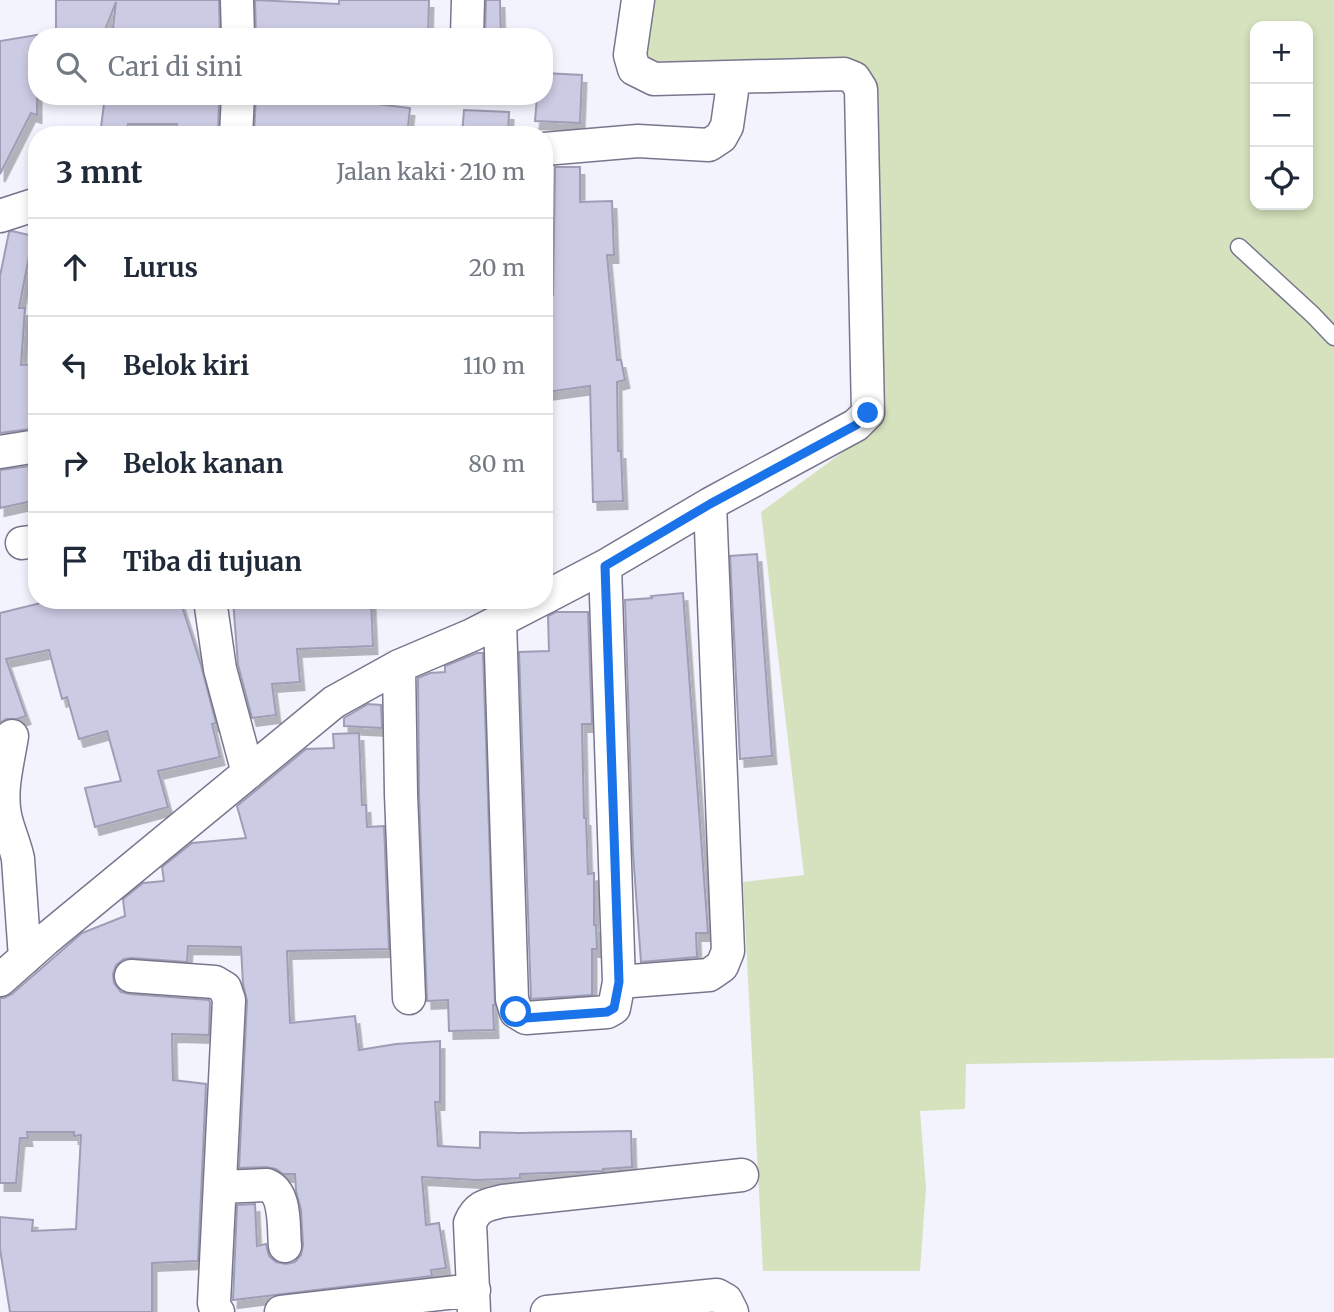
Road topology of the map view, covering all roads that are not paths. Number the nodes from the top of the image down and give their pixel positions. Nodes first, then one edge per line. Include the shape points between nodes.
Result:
1 (237, 0) edge
2 (468, 0) edge
3 (638, 0) edge
4 (238, 28) edge
5 (467, 28) edge
6 (734, 77) junction
7 (238, 105) edge
8 (236, 126) edge
9 (553, 148) edge
10 (28, 207) edge
11 (0, 216) edge
12 (1239, 247) dead end
13 (1334, 337) edge
14 (28, 447) edge
15 (0, 452) edge
16 (710, 504) junction
17 (605, 566) junction
18 (553, 593) edge
19 (211, 609) edge
20 (523, 609) edge
21 (500, 621) junction
22 (399, 666) junction
23 (12, 736) dead end
24 (248, 773) junction
25 (25, 958) junction
26 (131, 976) dead end
27 (0, 980) edge
28 (619, 982) junction
29 (409, 998) dead end
30 (742, 1175) dead end
31 (219, 1187) junction
32 (285, 1246) dead end
33 (474, 1301) edge
34 (598, 1309) edge
35 (218, 1312) edge
36 (281, 1312) edge
37 (547, 1312) edge
38 (732, 1312) edge

1 - 4 street
2 - 5 street
3 - 6 street via 630,55 634,69 654,79
6 - 9 street via 727,126 722,137 709,145 638,141
6 - 16 street via 844,74 854,78 861,89 868,413 856,425
7 - 8 street
10 - 11 street
12 - 13 lane
14 - 15 street
16 - 17 street
16 - 28 street via 728,951 722,966 709,975
17 - 18 street
17 - 28 street
19 - 24 street via 219,669
20 - 21 street
21 - 22 street
21 - 28 street via 514,1006 526,1018 607,1012 614,1008
22 - 24 street via 334,702
22 - 29 street
23 - 25 street via 3,793 18,859
24 - 25 street
25 - 27 street
26 - 31 street via 215,982 225,988 229,1000
30 - 33 street via 483,1206 470,1223
31 - 32 street via 267,1185 276,1191
31 - 35 street via 214,1303
33 - 36 street
34 - 37 street
34 - 38 street via 716,1295 726,1300

